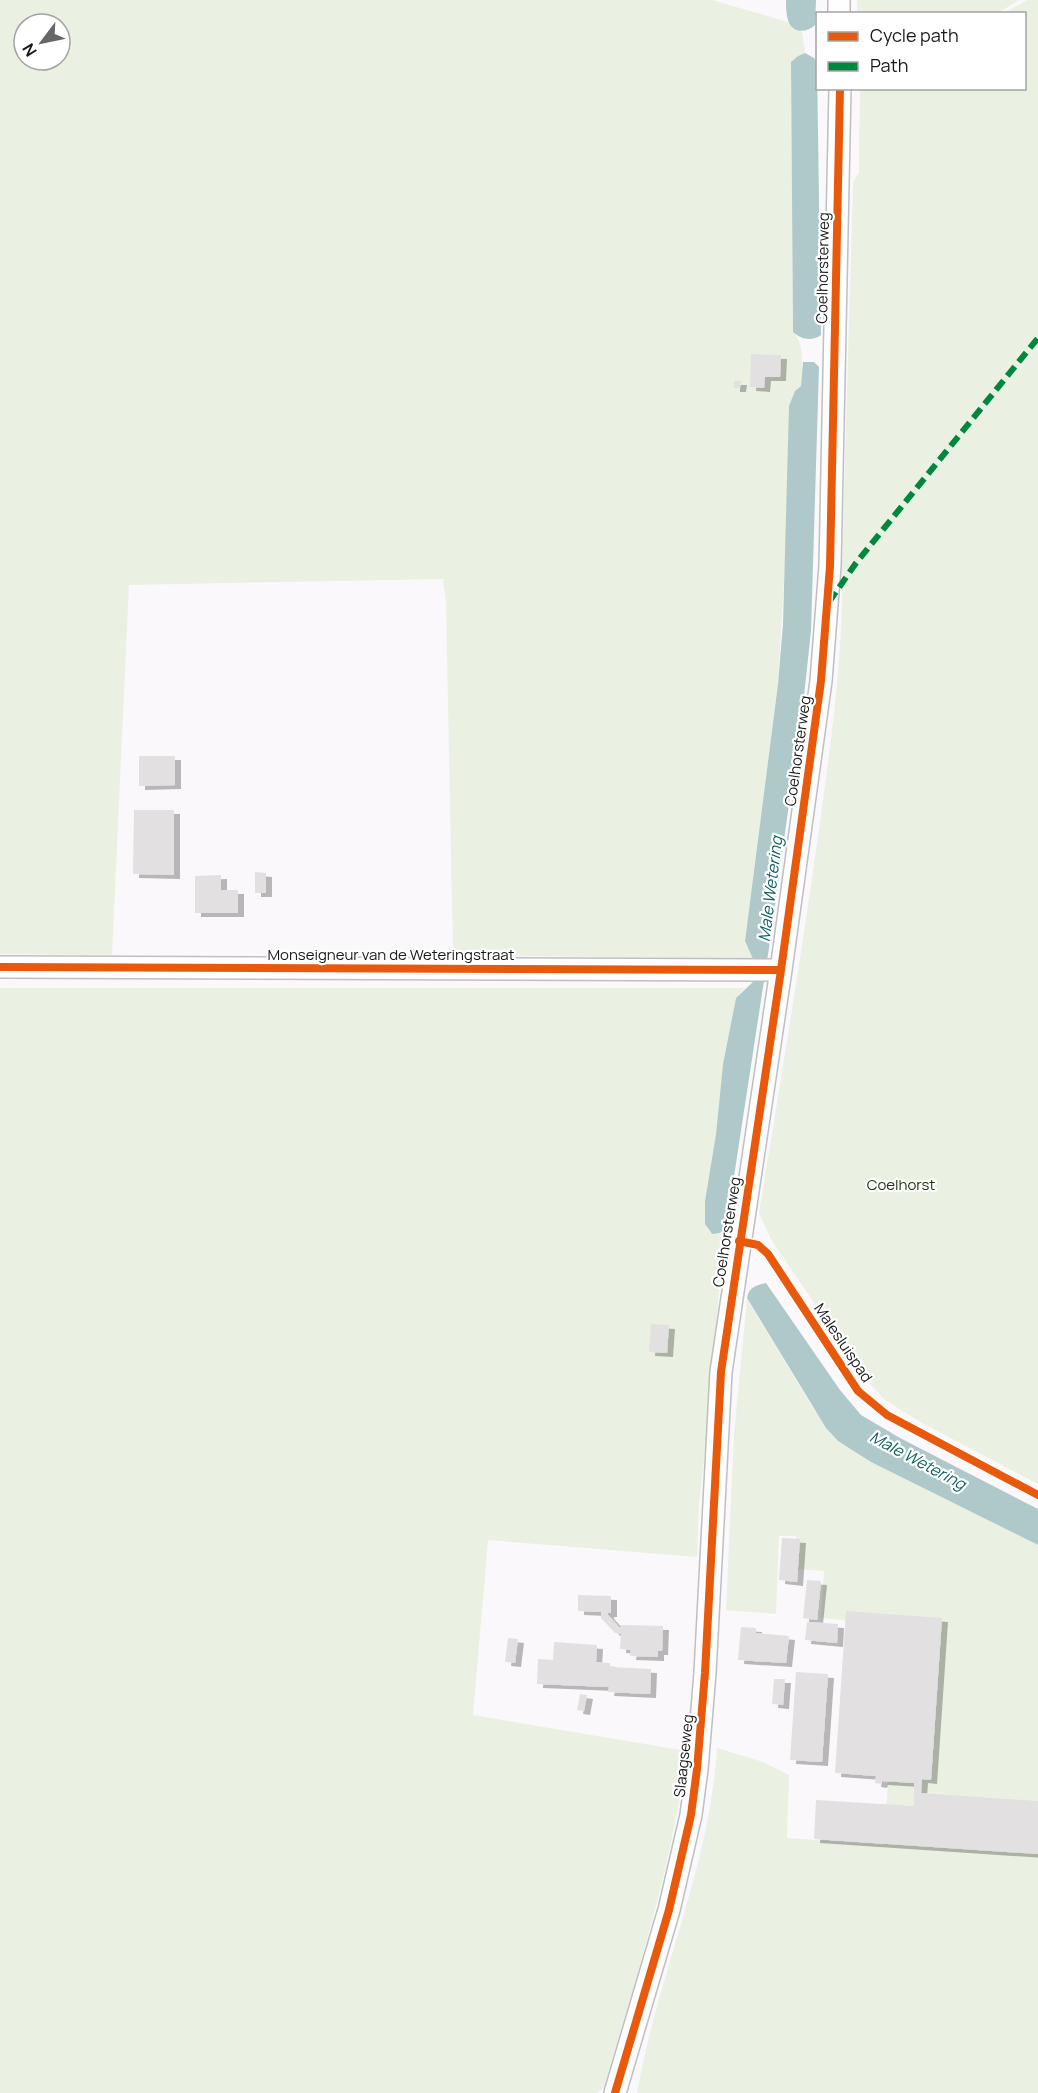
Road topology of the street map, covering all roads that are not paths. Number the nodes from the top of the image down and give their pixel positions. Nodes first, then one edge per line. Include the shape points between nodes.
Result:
1 (840, 90) edge
2 (0, 967) edge
3 (778, 969) junction
4 (718, 1412) joint
5 (615, 2093) edge

1 - 3 street, Coelhorsterweg via 829,602
2 - 3 street, Monseigneur van de Weteringstraat
3 - 4 street, Coelhorsterweg
4 - 5 street, Slaagseweg via 705,1673 692,1804 672,1899

